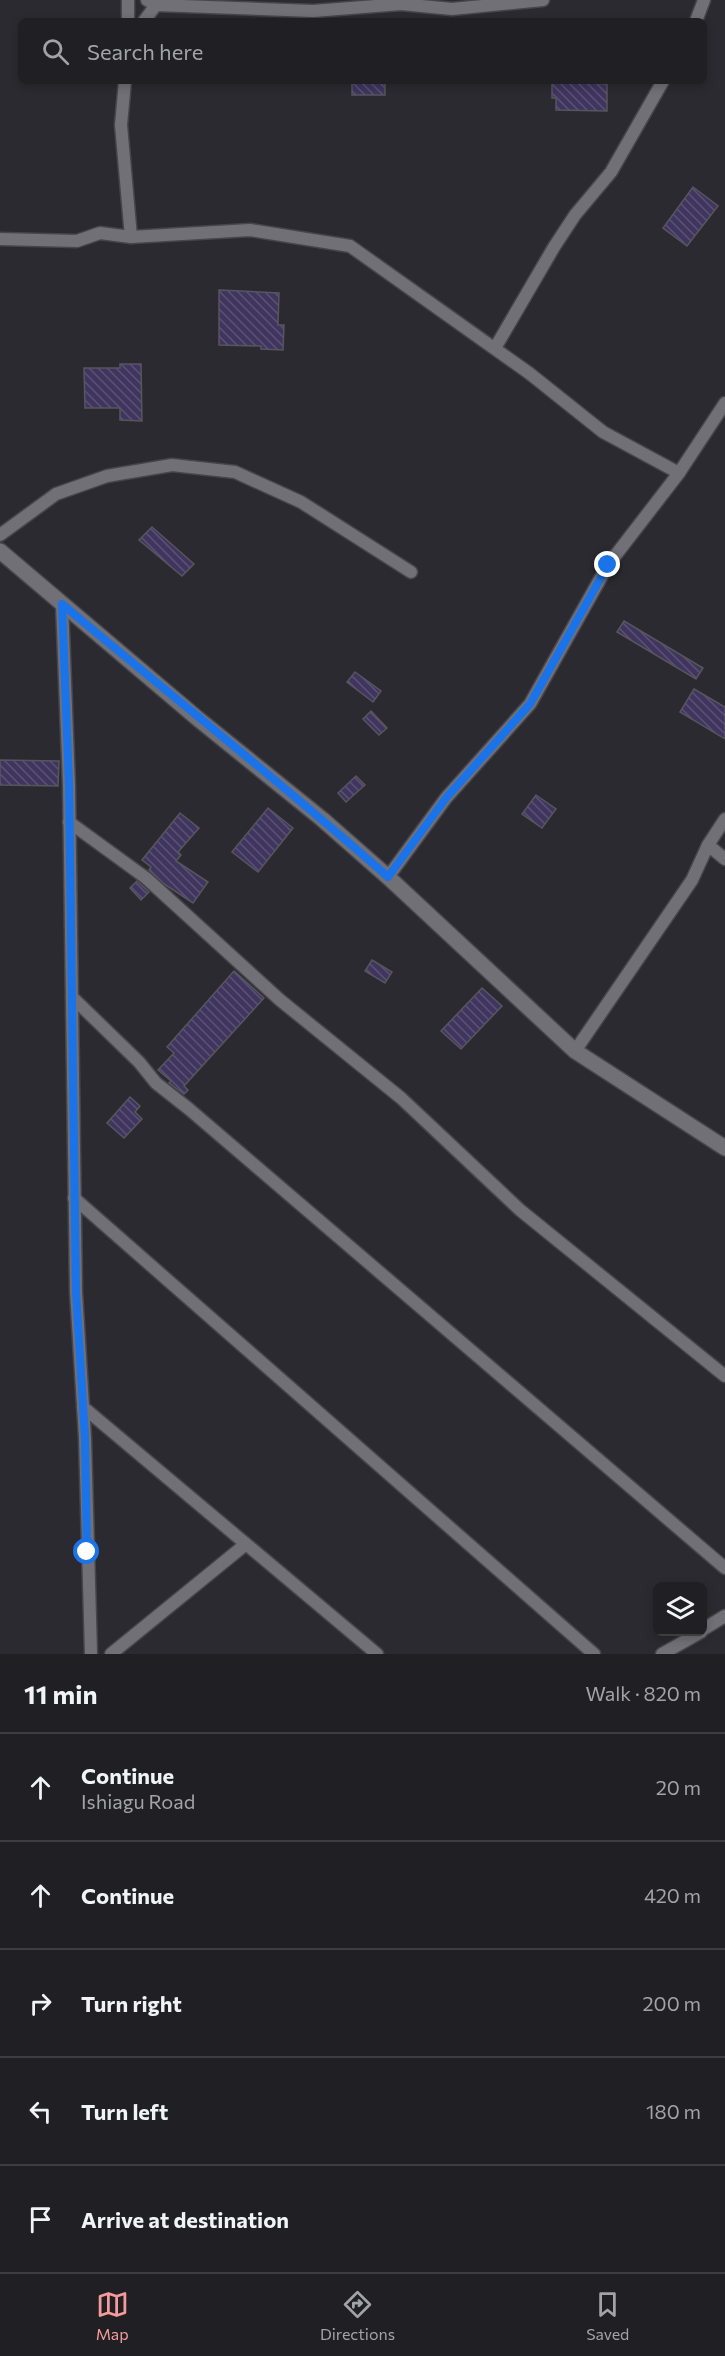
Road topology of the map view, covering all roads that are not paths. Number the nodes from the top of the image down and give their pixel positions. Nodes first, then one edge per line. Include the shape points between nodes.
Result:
1 (128, 0) edge
2 (543, 0) edge
3 (704, 0) edge
4 (152, 3) edge
5 (128, 18) edge
6 (145, 18) edge
7 (697, 18) edge
8 (125, 84) edge
9 (661, 84) edge
10 (131, 237) junction
11 (0, 239) edge
12 (495, 348) junction
13 (725, 403) edge
14 (679, 473) junction
15 (0, 535) edge
16 (0, 551) edge
17 (411, 572) dead end
18 (62, 604) junction
19 (725, 819) edge
20 (69, 822) junction
21 (708, 845) junction
22 (725, 859) edge
23 (388, 877) junction
24 (72, 997) junction
25 (575, 1051) junction
26 (725, 1148) edge
27 (74, 1198) junction
28 (725, 1376) edge
29 (83, 1407) junction
30 (246, 1544) junction
31 (725, 1568) edge
32 (725, 1616) edge
33 (707, 1628) edge
34 (693, 1636) edge
35 (372, 1653) edge
36 (91, 1654) edge
37 (111, 1654) edge
38 (594, 1654) edge
39 (662, 1654) edge

1 - 5 street
2 - 4 street via 452,9 400,4 313,11
3 - 7 street
4 - 6 street
8 - 10 street via 121,125
9 - 12 street via 611,172 575,215
10 - 11 street via 100,233 77,241
10 - 12 street via 250,230 350,246
12 - 14 street via 603,432
13 - 14 street
14 - 23 street via 608,565 530,704 446,798
15 - 17 street via 56,494 107,476 172,465 235,472 301,502
16 - 18 street
18 - 20 street
18 - 23 street
19 - 21 street
20 - 24 street
20 - 28 street via 146,878 280,1000 400,1098 520,1210
21 - 22 street
21 - 25 street via 692,880
23 - 25 street
24 - 27 street
24 - 31 street via 156,1083
25 - 26 street
27 - 29 street
27 - 38 street
29 - 30 street
29 - 36 street
30 - 35 street
30 - 37 street
32 - 33 street
34 - 39 street

